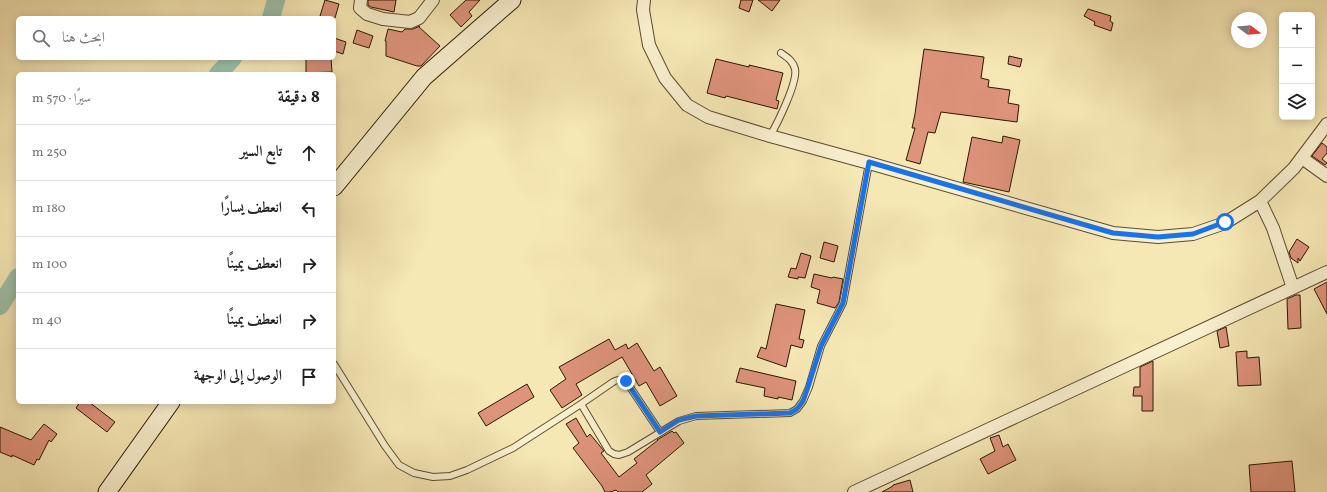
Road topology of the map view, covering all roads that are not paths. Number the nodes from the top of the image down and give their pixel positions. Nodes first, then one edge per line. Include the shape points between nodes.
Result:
1 (361, 0) edge
2 (433, 0) edge
3 (512, 0) edge
4 (644, 0) edge
5 (781, 53) dead end
6 (1327, 124) edge
7 (770, 136) junction
8 (1302, 158) junction
9 (869, 162) junction
10 (1327, 176) edge
11 (336, 185) edge
12 (1260, 201) junction
13 (1327, 272) edge
14 (1293, 288) junction
15 (336, 367) edge
16 (171, 404) edge
17 (581, 404) junction
18 (660, 432) junction
19 (107, 492) edge
20 (854, 492) edge

1 - 2 street via 360,8 367,14 410,22 419,18
3 - 11 main road via 424,77
4 - 7 street via 643,10 649,46 664,78 687,105 708,117
5 - 7 lane via 791,60 795,70 794,82 778,123
6 - 8 street
7 - 9 street
8 - 10 street
8 - 12 street
9 - 12 street via 1113,233 1158,237 1193,234 1225,222
9 - 18 lane via 843,303 821,346 803,401 797,409 790,413 696,416 679,420
12 - 14 street via 1273,228
13 - 14 street
14 - 20 street
15 - 17 lane via 399,465 414,473 433,477 450,476 507,451
16 - 19 main road
17 - 18 lane via 609,451 614,454 628,452
17 - 18 lane via 613,382 622,379 626,381

